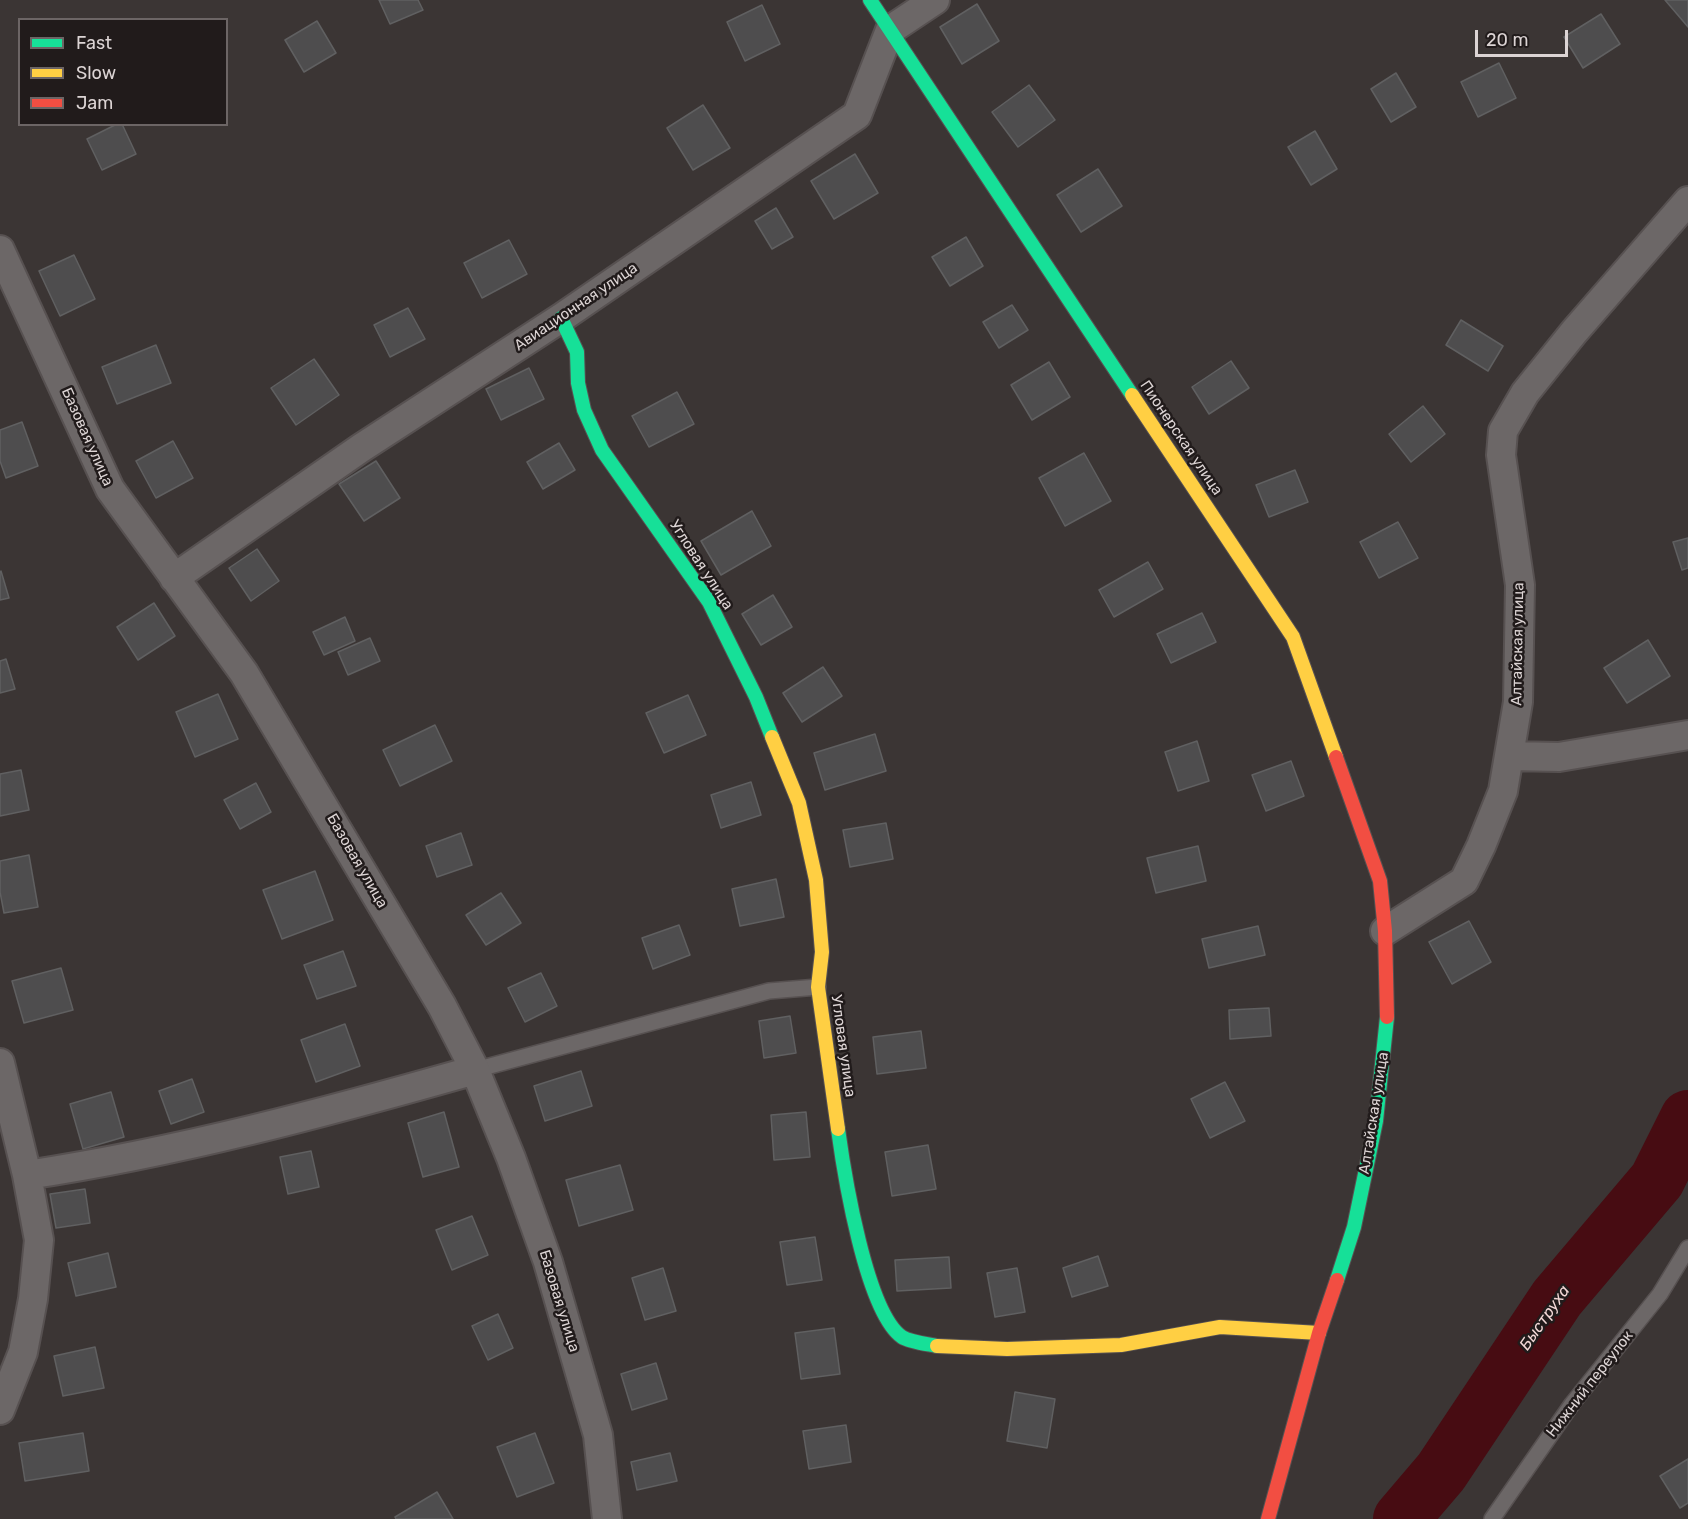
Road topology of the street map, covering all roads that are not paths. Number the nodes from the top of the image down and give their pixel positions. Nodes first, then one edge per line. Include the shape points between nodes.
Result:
1 (870, 0) edge
2 (935, 0) edge
3 (890, 30) junction
4 (1688, 201) edge
5 (0, 250) edge
6 (561, 318) junction
7 (174, 578) junction
8 (1688, 735) edge
9 (1509, 756) junction
10 (1385, 931) junction
11 (818, 987) junction
12 (0, 1062) edge
13 (475, 1070) junction
14 (27, 1175) junction
15 (1688, 1248) edge
16 (1319, 1333) junction
17 (0, 1410) edge
18 (607, 1519) edge
19 (1268, 1519) edge
20 (1492, 1519) edge

1 - 3 street, Пионерская улица
2 - 3 street
3 - 6 street, Авиационная улица via 858,115
3 - 10 street, Пионерская улица via 1293,637 1380,880
4 - 9 street, Алтайская улица via 1574,332 1525,393 1503,431 1501,454 1520,585 1518,702
5 - 7 street, Базовая улица via 110,489
6 - 7 street, Авиационная улица via 361,448
6 - 11 street, Угловая улица via 577,352 584,410 602,450 709,602 756,697 799,803 816,880 822,952
7 - 13 street, Базовая улица via 244,673 436,996
8 - 9 street via 1559,757
9 - 10 street, Алтайская улица via 1503,791 1464,881
10 - 16 street, Алтайская улица via 1387,1032 1376,1121 1354,1227
11 - 13 lane via 769,991
11 - 16 street, Угловая улица via 841,1152 860,1250 883,1312 902,1337 941,1347 1007,1349 1121,1345 1220,1327
12 - 14 street
13 - 14 street via 167,1151
13 - 18 street, Базовая улица via 548,1262 598,1435
14 - 17 street via 39,1240 33,1299 23,1352
15 - 20 lane, Нижний переулок via 1660,1294 1572,1404
16 - 19 street, Алтайская улица

